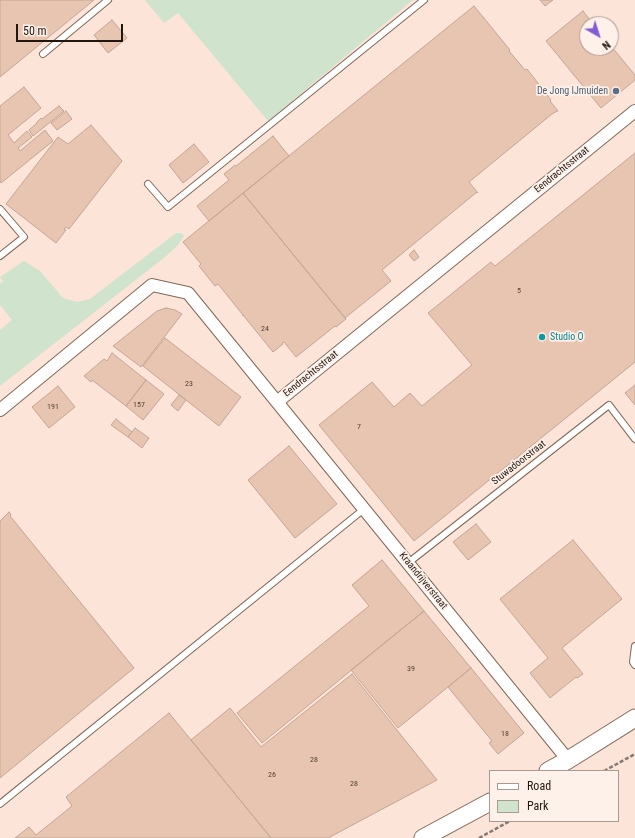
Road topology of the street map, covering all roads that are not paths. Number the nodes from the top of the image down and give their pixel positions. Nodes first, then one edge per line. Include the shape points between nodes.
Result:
1 (108, 0) edge
2 (424, 0) edge
3 (43, 54) dead end
4 (635, 111) edge
5 (148, 184) dead end
6 (0, 210) edge
7 (0, 256) edge
8 (277, 402) junction
9 (0, 410) edge
10 (635, 439) edge
11 (364, 509) junction
12 (408, 562) junction
13 (635, 646) edge
14 (635, 665) edge
15 (635, 718) edge
16 (568, 760) junction
17 (550, 770) edge
18 (489, 803) edge
19 (0, 804) edge
20 (423, 838) edge

1 - 3 lane
2 - 5 lane via 168,207
4 - 8 street, Eendrachtsstraat
6 - 7 lane via 24,237
8 - 9 street, Eendrachtsstraat via 188,294 152,285
8 - 11 street, Kraandrijverstraat
10 - 12 lane, Stuwadoorstraat via 608,406
11 - 12 street, Kraandrijverstraat
11 - 19 lane
12 - 16 street, Kraandrijverstraat
13 - 14 lane
15 - 16 street
16 - 17 street
18 - 20 street

